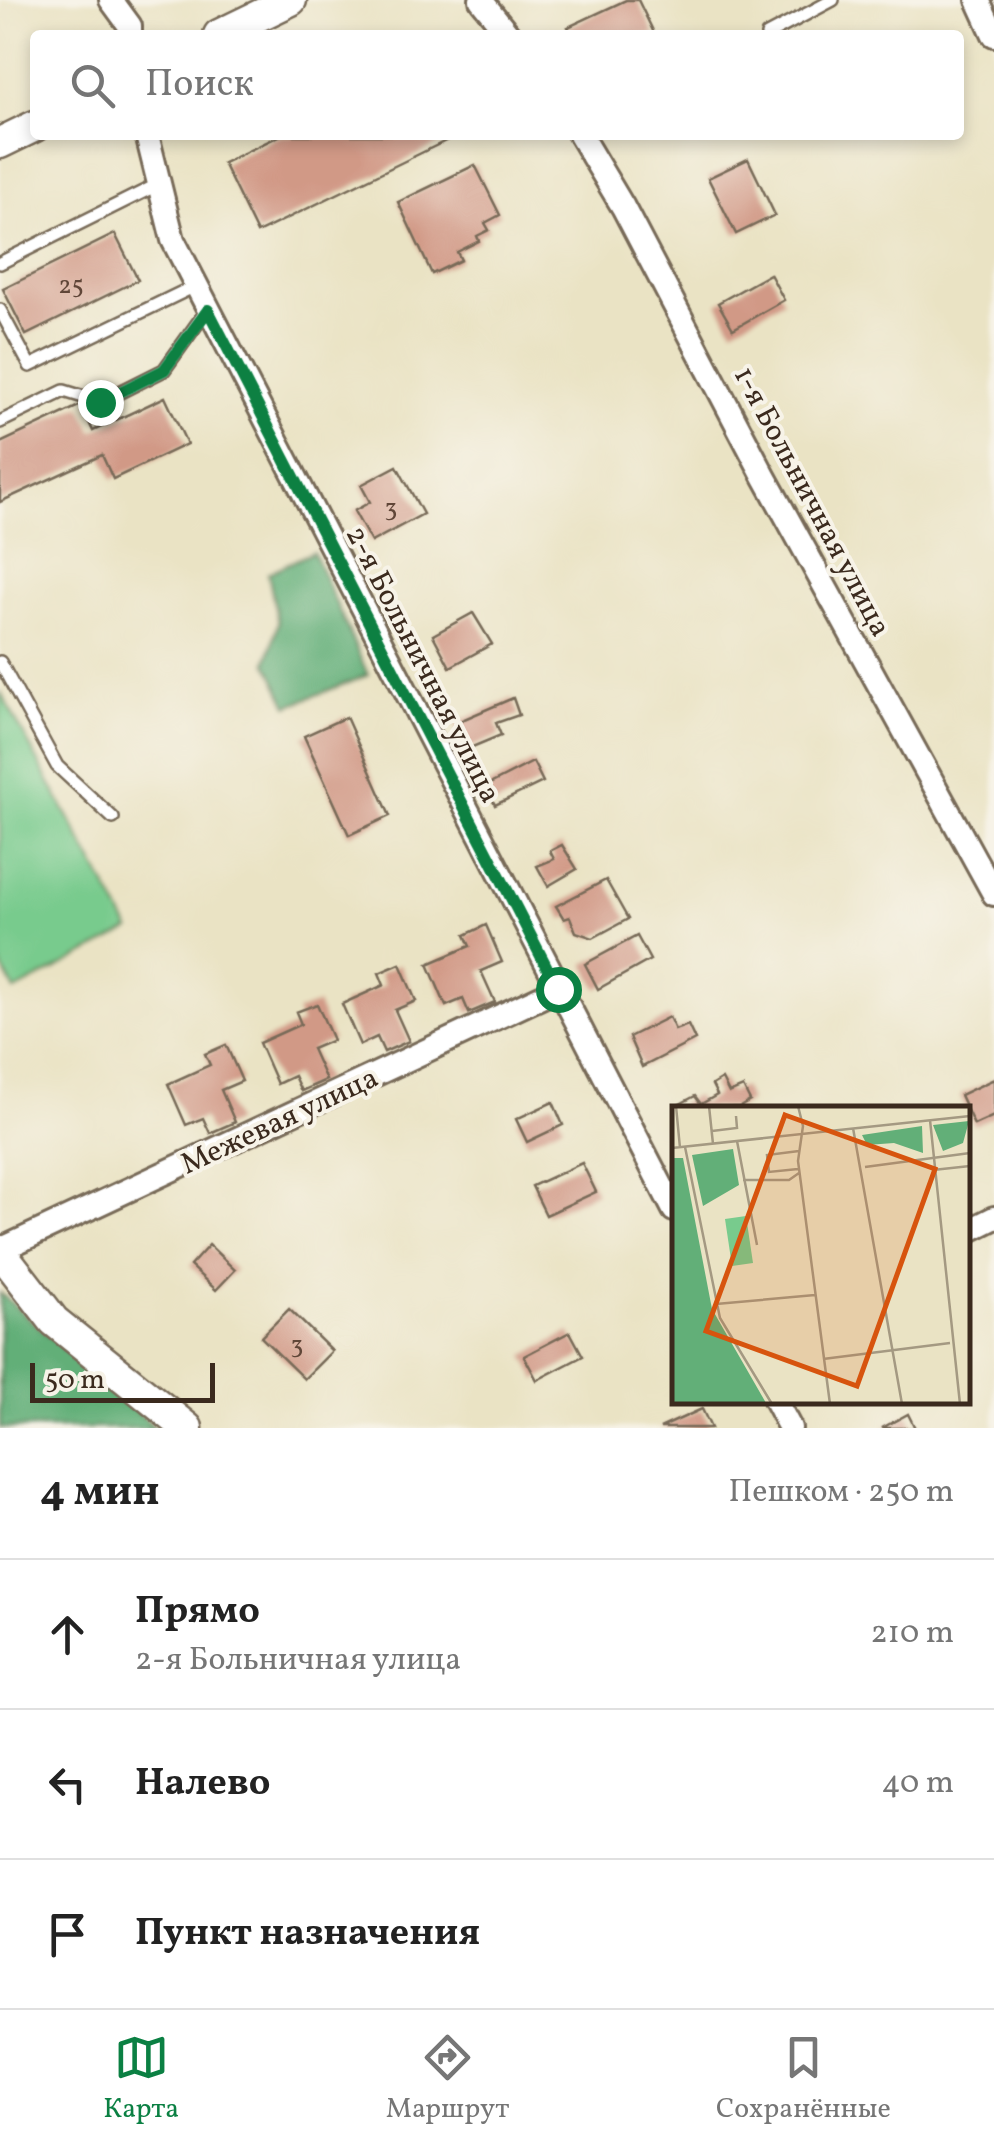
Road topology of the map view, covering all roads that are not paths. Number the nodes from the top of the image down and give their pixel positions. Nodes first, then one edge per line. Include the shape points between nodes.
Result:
1 (111, 0) edge
2 (291, 0) edge
3 (482, 0) edge
4 (833, 0) edge
5 (985, 2) edge
6 (130, 30) edge
7 (229, 30) edge
8 (504, 30) edge
9 (776, 30) edge
10 (994, 35) edge
11 (30, 128) edge
12 (148, 140) edge
13 (583, 140) edge
14 (0, 143) edge
15 (159, 184) junction
16 (0, 263) edge
17 (195, 286) junction
18 (0, 310) edge
19 (208, 310) junction
20 (0, 422) edge
21 (0, 662) edge
22 (113, 818) dead end
23 (994, 894) edge
24 (558, 989) junction
25 (672, 1206) edge
26 (994, 1218) edge
27 (969, 1230) edge
28 (0, 1251) edge
29 (777, 1403) edge
30 (188, 1428) edge
31 (790, 1428) edge

1 - 6 street
2 - 7 street
3 - 8 street
4 - 9 lane
5 - 10 street
11 - 14 street
12 - 15 street, 2-я Больничная улица
13 - 23 street, 1-я Больничная улица
15 - 16 lane
15 - 17 street, 2-я Больничная улица via 173,240
17 - 18 lane via 30,366
17 - 19 street, 2-я Больничная улица
19 - 20 lane via 164,370 100,402 64,392
19 - 24 street, 2-я Больничная улица
21 - 22 lane via 57,766
24 - 25 street, 2-я Больничная улица
24 - 28 street, Межевая улица
26 - 27 street
28 - 30 street, Межевая улица via 54,1321
29 - 31 street

